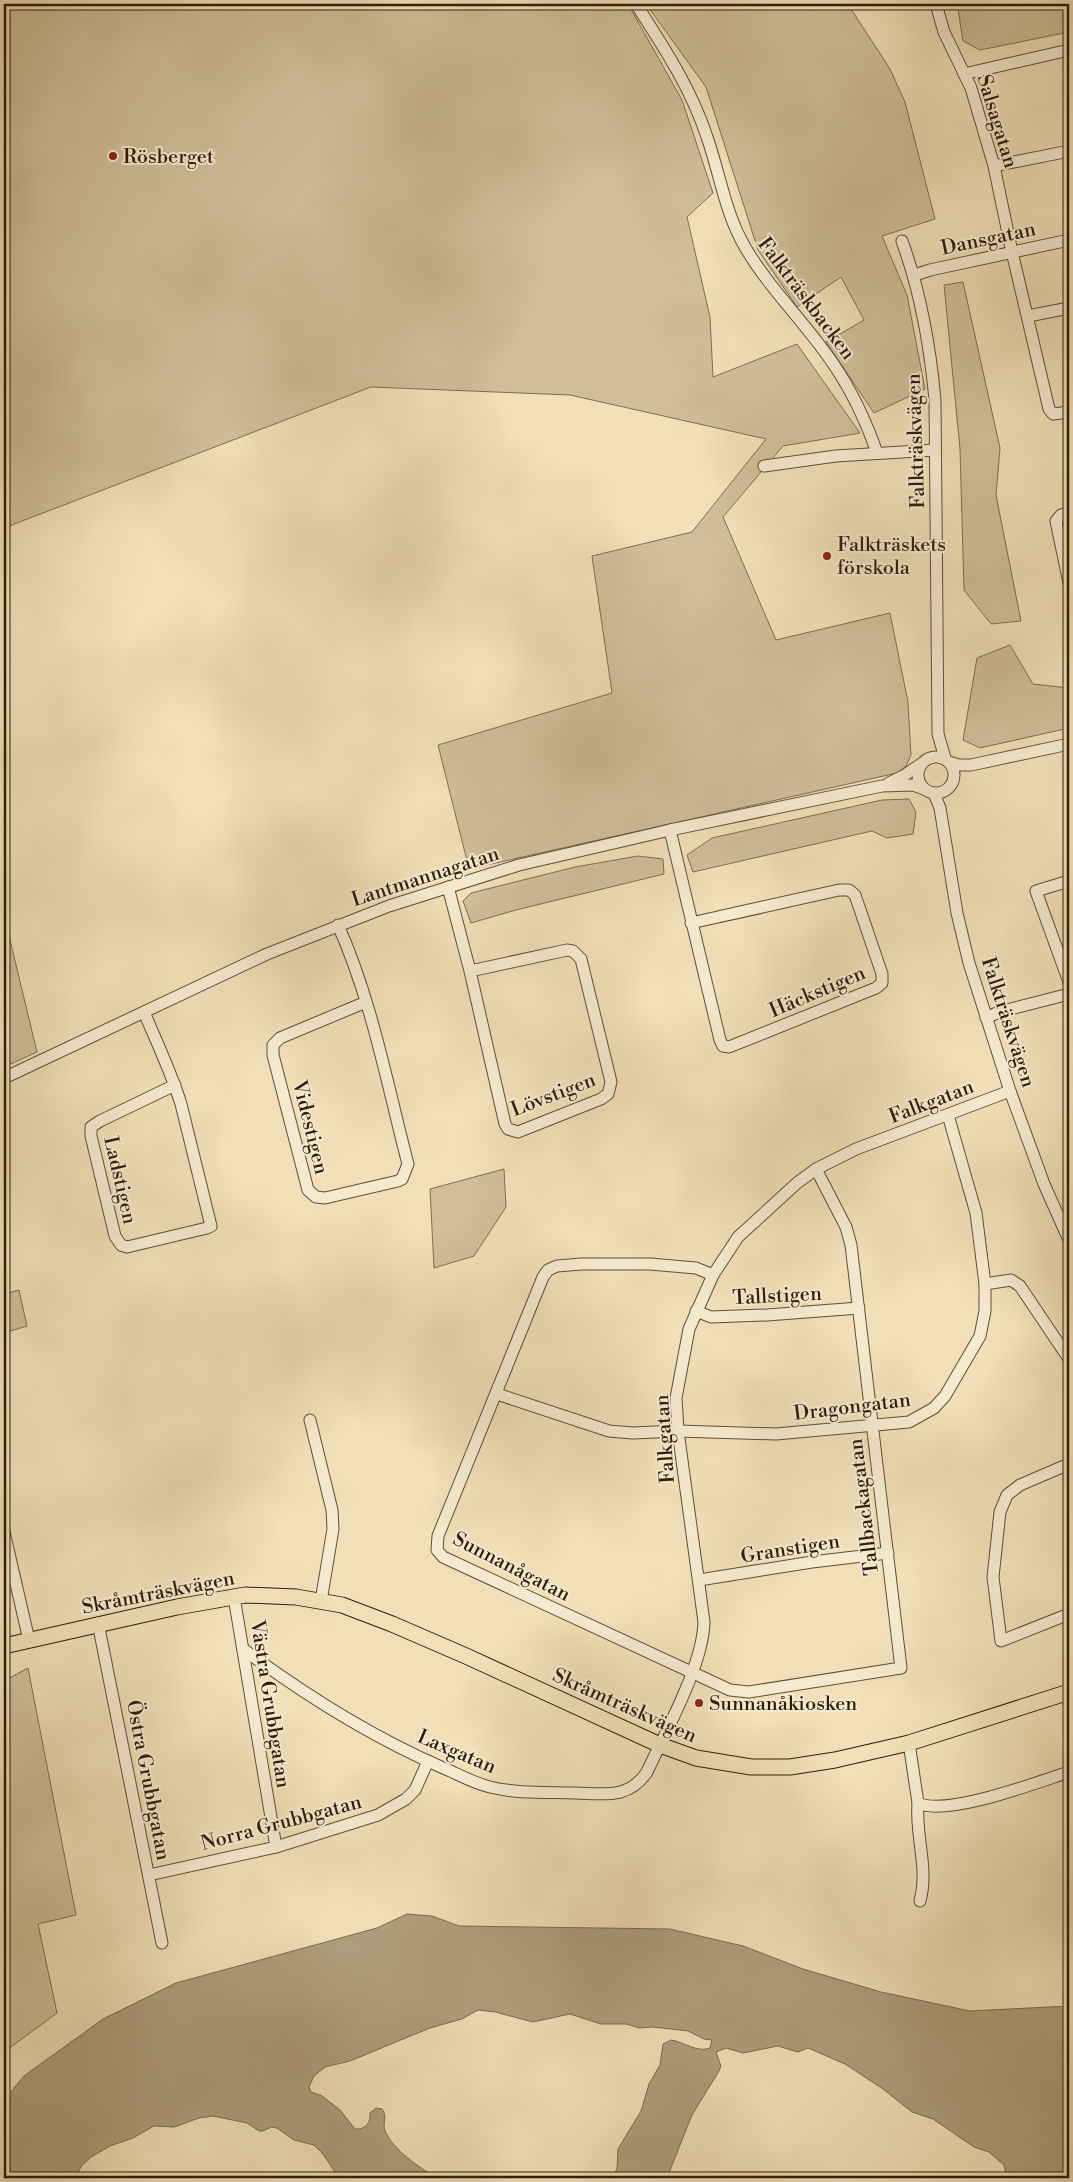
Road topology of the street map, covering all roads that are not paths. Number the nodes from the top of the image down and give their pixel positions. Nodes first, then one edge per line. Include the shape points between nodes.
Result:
1 (636, 4) edge
2 (936, 4) edge
3 (1069, 50) edge
4 (964, 74) junction
5 (1069, 151) edge
6 (994, 166) junction
7 (1069, 240) edge
8 (902, 241) dead end
9 (1012, 252) junction
10 (915, 275) junction
11 (1069, 308) edge
12 (1028, 316) junction
13 (1069, 412) edge
14 (936, 450) junction
15 (877, 453) junction
16 (764, 466) dead end
17 (1069, 513) edge
18 (1069, 583) edge
19 (938, 734) junction
20 (1069, 744) edge
21 (947, 760) junction
22 (925, 761) junction
23 (983, 763) junction
24 (882, 786) junction
25 (939, 789) junction
26 (670, 830) junction
27 (1069, 881) edge
28 (448, 887) junction
29 (690, 923) junction
30 (338, 925) junction
31 (470, 971) junction
32 (1069, 982) edge
33 (1069, 994) edge
34 (366, 1002) junction
35 (144, 1012) junction
36 (986, 1018) junction
37 (4, 1078) edge
38 (175, 1084) junction
39 (1010, 1090) junction
40 (948, 1115) junction
41 (816, 1169) junction
42 (1069, 1237) edge
43 (713, 1275) junction
44 (985, 1284) junction
45 (860, 1308) junction
46 (696, 1311) junction
47 (1069, 1359) edge
48 (497, 1394) junction
49 (310, 1420) dead end
50 (872, 1426) junction
51 (678, 1431) junction
52 (1069, 1464) edge
53 (4, 1532) edge
54 (888, 1553) junction
55 (699, 1580) junction
56 (234, 1597) junction
57 (321, 1601) junction
58 (1069, 1614) edge
59 (98, 1623) junction
60 (29, 1640) junction
61 (4, 1646) edge
62 (243, 1648) junction
63 (901, 1668) joint
64 (692, 1673) junction
65 (1069, 1692) edge
66 (909, 1743) junction
67 (660, 1745) junction
68 (428, 1761) junction
69 (1069, 1772) edge
70 (918, 1803) junction
71 (276, 1847) junction
72 (149, 1875) junction
73 (920, 1901) dead end
74 (162, 1944) dead end

1 - 15 street, Falkträskbacken via 685,84 707,136 729,214 744,246 760,272 834,363 859,404
2 - 4 street, Salsagatan via 944,32
3 - 4 street
4 - 6 street, Salsagatan
5 - 6 street
6 - 9 street, Salsagatan
7 - 9 street, Dansgatan
8 - 10 street, Falkträskvägen
9 - 10 street, Dansgatan
9 - 12 street, Salsagatan
10 - 14 street, Falkträskvägen via 931,353
11 - 12 street
12 - 13 street, Salsagatan via 1048,409 1054,414
14 - 15 street
14 - 19 street, Falkträskvägen
15 - 16 street
17 - 18 street via 1056,521
19 - 21 street
19 - 22 street
20 - 23 street
21 - 22 street via 935,756
21 - 23 street via 959,765
21 - 25 street via 954,771
22 - 24 street, Lantmannagatan
22 - 25 street via 918,769 918,779
23 - 25 street via 966,770
24 - 25 street, Lantmannagatan
24 - 26 street, Lantmannagatan
25 - 36 street, Falkträskvägen via 957,913
26 - 28 street, Lantmannagatan via 520,865
26 - 29 street, Häckstigen
27 - 32 street via 1036,892
28 - 30 street, Lantmannagatan
28 - 31 street, Lövstigen
29 - 29 street, Häckstigen via 723,1046 729,1047 882,983 882,974 855,895 849,890
30 - 34 street, Videstigen
30 - 35 street, Lantmannagatan via 267,954
31 - 31 street, Lövstigen via 508,1129 518,1132 601,1100 608,1094 611,1082 578,954 567,950
33 - 36 street
34 - 34 street, Videstigen via 408,1164 402,1179 325,1198 316,1197 308,1190 273,1045 280,1038
35 - 37 street, Lantmannagatan
35 - 38 street, Ladstigen
36 - 39 street, Falkträskvägen
38 - 38 street, Ladstigen via 211,1226 127,1247 121,1245 115,1236 91,1128
39 - 40 street, Falkgatan
39 - 42 street, Falkträskvägen via 1044,1184
40 - 41 street, Falkgatan via 856,1149
40 - 44 street, Dragongatan via 976,1213
41 - 43 street, Falkgatan via 738,1237
41 - 45 street, Tallbackagatan via 846,1227
43 - 46 street, Falkgatan
43 - 48 street, Sunnanågatan via 696,1268 650,1264 582,1264 548,1270
44 - 47 street via 1011,1280 1020,1286
44 - 50 street, Dragongatan via 985,1311 980,1336 944,1396 934,1408 908,1422
45 - 46 street, Tallstigen via 711,1317
45 - 50 street, Tallbackagatan
46 - 51 street, Falkgatan via 679,1376 676,1398
48 - 51 street, Dragongatan via 609,1431
48 - 64 street, Sunnanågatan via 438,1536 437,1550 459,1564
49 - 57 street via 332,1510
50 - 51 street, Dragongatan via 776,1434
50 - 54 street, Tallbackagatan
51 - 55 street, Falkgatan
52 - 58 street via 1020,1485 1007,1495 1000,1512 993,1577 1001,1641
53 - 60 street
54 - 55 street, Granstigen
54 - 63 street, Tallbackagatan
55 - 64 street, Falkgatan via 704,1634
56 - 57 main road, Skråmträskvägen via 296,1597
56 - 59 main road, Skråmträskvägen
56 - 62 street, Västra Grubbgatan
57 - 67 main road, Skråmträskvägen via 342,1605 392,1624
59 - 60 main road, Skråmträskvägen
59 - 72 street, Östra Grubbgatan
60 - 61 main road, Skråmträskvägen
62 - 68 street, Laxgatan via 294,1686 366,1731
62 - 71 street, Västra Grubbgatan
63 - 64 street, Sunnanågatan via 749,1692 730,1690
64 - 67 street, Falkgatan
65 - 66 main road, Skråmträskvägen
66 - 67 main road, Skråmträskvägen via 790,1767 751,1767 696,1758
66 - 70 street
67 - 68 street, Laxgatan via 640,1783 609,1794 511,1792 487,1787
68 - 71 street, Norra Grubbgatan via 415,1790 400,1804
69 - 70 street via 1000,1795 943,1806
70 - 73 street via 916,1819 924,1885
71 - 72 street, Norra Grubbgatan
72 - 74 street, Östra Grubbgatan

